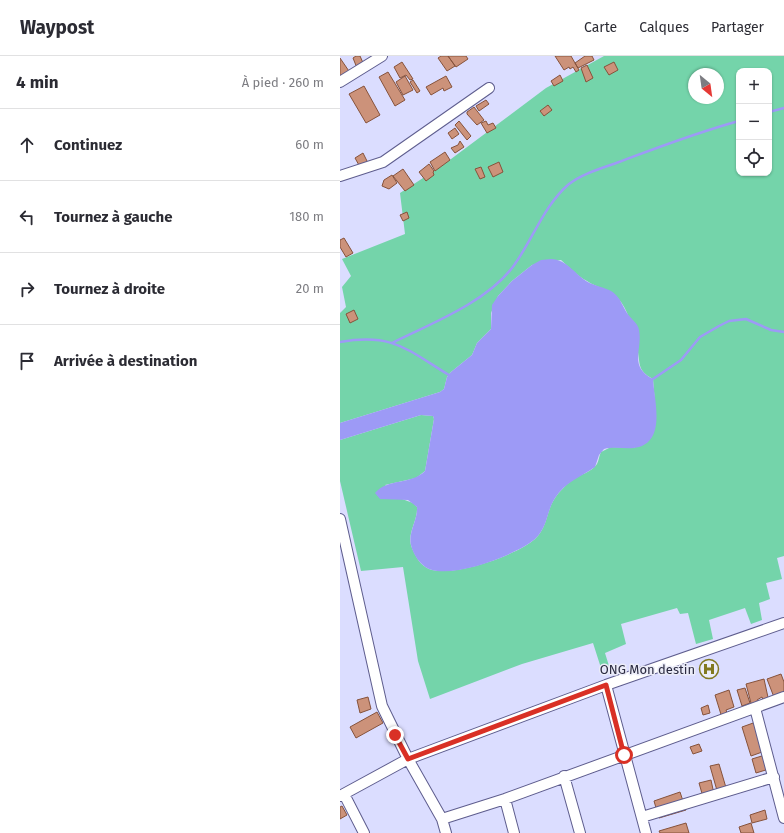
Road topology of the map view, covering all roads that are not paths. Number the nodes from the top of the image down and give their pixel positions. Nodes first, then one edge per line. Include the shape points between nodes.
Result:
1 (382, 56) edge
2 (340, 82) edge
3 (489, 88) dead end
4 (340, 176) edge
5 (340, 519) edge
6 (784, 623) edge
7 (606, 685) junction
8 (784, 697) edge
9 (754, 708) junction
10 (624, 755) junction
11 (408, 759) junction
12 (564, 776) junction
13 (774, 777) junction
14 (342, 795) edge
15 (505, 799) junction
16 (642, 817) junction
17 (784, 818) edge
18 (442, 820) junction
19 (364, 833) edge
20 (446, 833) edge
21 (514, 833) edge
22 (580, 833) edge
23 (646, 833) edge

1 - 2 street
3 - 4 street via 382,162
5 - 11 street via 378,692 387,718
6 - 7 street
7 - 10 street
7 - 11 street
8 - 9 street
9 - 10 street
9 - 13 street
10 - 12 street
10 - 16 street
11 - 14 street
11 - 18 street
12 - 15 street
12 - 22 street
13 - 16 street
13 - 17 street
14 - 19 street
15 - 18 street
15 - 21 street
16 - 23 street
18 - 20 street

